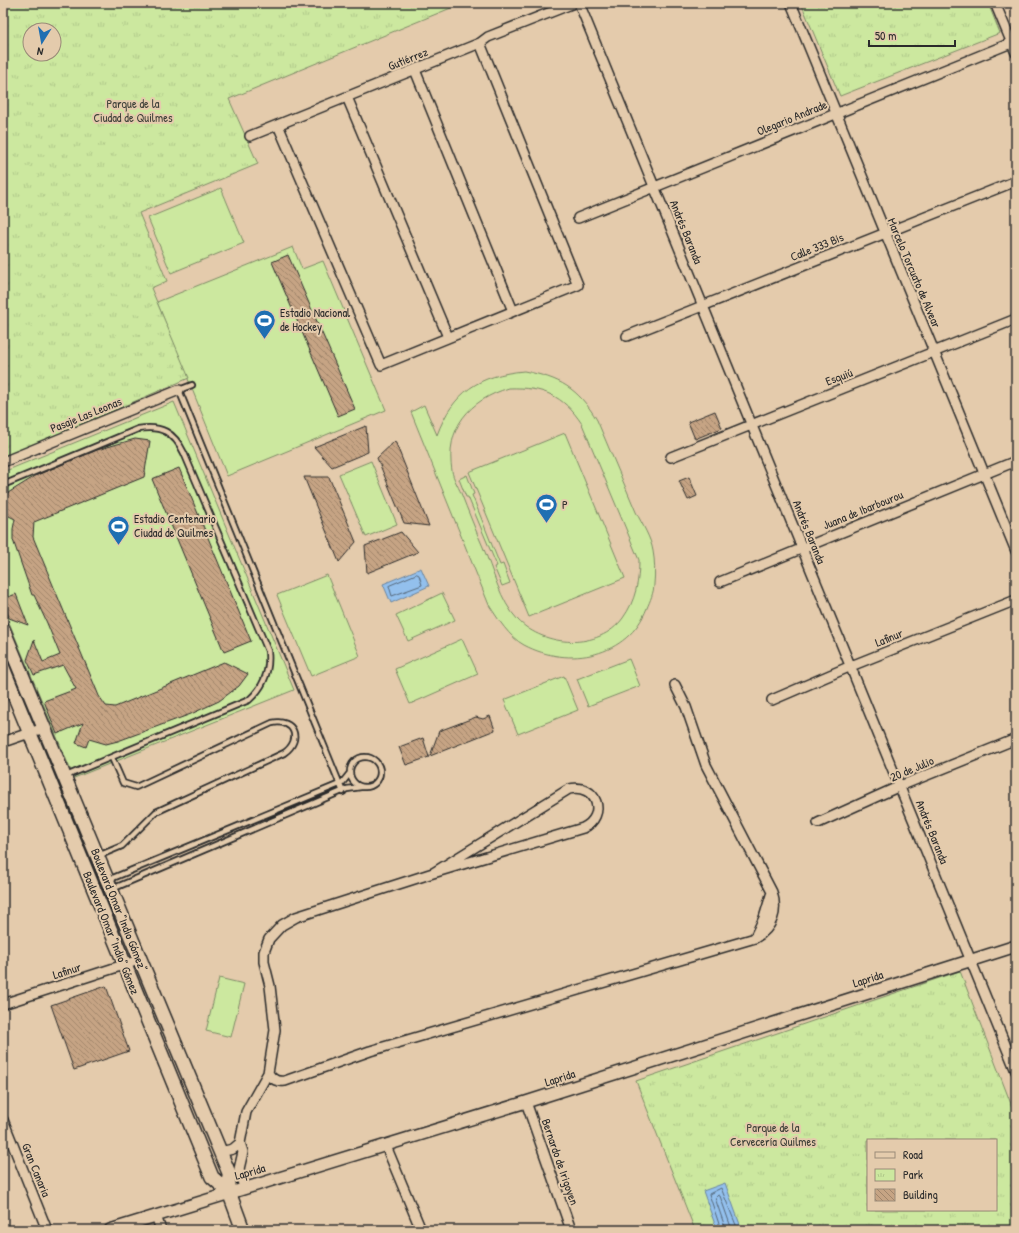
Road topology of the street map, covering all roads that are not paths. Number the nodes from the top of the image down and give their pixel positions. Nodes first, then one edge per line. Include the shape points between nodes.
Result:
1 (574, 3) edge
2 (579, 3) edge
3 (791, 3) edge
4 (995, 3) edge
5 (1014, 42) edge
6 (480, 44) junction
7 (1016, 53) edge
8 (415, 70) junction
9 (347, 97) junction
10 (836, 113) junction
11 (278, 125) junction
12 (250, 136) dead end
13 (1016, 180) edge
14 (655, 187) junction
15 (578, 218) dead end
16 (884, 233) junction
17 (703, 305) junction
18 (513, 311) junction
19 (1016, 319) edge
20 (627, 336) dead end
21 (448, 337) junction
22 (934, 352) junction
23 (192, 385) dead end
24 (179, 390) junction
25 (752, 424) junction
26 (671, 457) dead end
27 (1016, 461) edge
28 (3, 462) edge
29 (984, 474) junction
30 (3, 485) edge
31 (802, 547) junction
32 (1016, 551) edge
33 (720, 582) dead end
34 (1016, 600) edge
35 (3, 628) edge
36 (851, 666) junction
37 (3, 668) edge
38 (675, 685) dead end
39 (772, 700) dead end
40 (44, 728) junction
41 (30, 733) junction
42 (1016, 739) edge
43 (3, 742) edge
44 (112, 758) junction
45 (350, 773) junction
46 (65, 776) junction
47 (340, 784) junction
48 (900, 786) junction
49 (361, 787) junction
50 (343, 792) junction
51 (818, 823) dead end
52 (97, 857) junction
53 (433, 873) junction
54 (108, 885) junction
55 (1016, 946) edge
56 (139, 960) junction
57 (972, 960) junction
58 (124, 965) junction
59 (3, 1004) edge
60 (1016, 1071) edge
61 (268, 1073) junction
62 (526, 1102) junction
63 (3, 1120) edge
64 (240, 1143) junction
65 (386, 1146) junction
66 (220, 1152) junction
67 (244, 1188) junction
68 (229, 1192) junction
69 (156, 1216) junction
70 (47, 1230) edge
71 (110, 1230) edge
72 (160, 1230) edge
73 (243, 1230) edge
74 (421, 1230) edge
75 (571, 1230) edge

1 - 6 street, Gutiérrez via 488,37
2 - 14 street, Andrés Baranda
3 - 10 street, Marcelo Torcuato de Alvear
4 - 5 street
5 - 7 street
5 - 10 street, Olegario Andrade
6 - 8 street, Gutiérrez
6 - 18 street via 578,285
8 - 9 street, Gutiérrez
8 - 18 street
9 - 11 street, Gutiérrez
9 - 21 street
10 - 14 street, Olegario Andrade
10 - 16 street, Marcelo Torcuato de Alvear
11 - 12 street, Gutiérrez
11 - 21 street via 381,365
13 - 16 street, Calle 333 Bis
14 - 15 street, Olegario Andrade
14 - 17 street, Andrés Baranda
16 - 17 street, Calle 333 Bis
16 - 22 street, Marcelo Torcuato de Alvear
17 - 20 street, Calle 333 Bis
17 - 25 street, Andrés Baranda
18 - 21 street
19 - 22 street, Esquiú
22 - 25 street, Esquiú
22 - 29 street, Marcelo Torcuato de Alvear
23 - 24 lane
24 - 28 street, Pasaje Las Leonas
24 - 47 lane
25 - 26 street, Esquiú
25 - 31 street, Andrés Baranda
27 - 29 street, Juana de Ibarbourou
29 - 31 street, Juana de Ibarbourou
29 - 32 street, Marcelo Torcuato de Alvear
30 - 44 lane via 138,430 156,429 171,434 177,439 184,453 268,651 269,662 264,682 258,693 249,700
31 - 33 street, Juana de Ibarbourou
31 - 36 street, Andrés Baranda
34 - 36 street, Lafinur
35 - 40 main road, Boulevard Omar "Indio Gómez"
36 - 39 street, Lafinur
36 - 48 street, Andrés Baranda
37 - 41 main road, Boulevard Omar "Indio" Gómez
38 - 61 street via 686,707 706,765 772,892 755,938 377,1049 285,1081 279,1082
40 - 41 street
40 - 46 main road, Boulevard Omar "Indio Gómez"
41 - 43 street
41 - 58 main road, Boulevard Omar "Indio" Gómez
42 - 48 street, 20 de Julio
44 - 46 lane
44 - 52 lane via 123,783 136,787 272,723 287,724 293,730 295,739 291,748 284,753 156,812 122,846
45 - 47 lane
45 - 49 lane via 353,782
45 - 49 lane via 352,764 359,758 368,757 376,761 380,769 379,778 374,785
46 - 52 main road, Boulevard Omar "Indio Gómez"
47 - 50 lane
47 - 54 lane
48 - 51 street, 20 de Julio
48 - 57 street, Andrés Baranda
49 - 50 lane
50 - 54 lane
52 - 54 main road, Boulevard Omar "Indio Gómez"
53 - 53 street via 583,828 596,815 596,800 591,793 583,789 569,789
53 - 61 street via 296,917 282,925 269,939 264,952 264,962 270,986 275,1030
54 - 56 main road, Boulevard Omar "Indio Gómez"
55 - 57 street, Laprida
56 - 58 street, Lafinur
56 - 66 main road, Boulevard Omar "Indio Gómez"
57 - 60 street, Andrés Baranda
57 - 62 street, Laprida
58 - 59 street, Lafinur
58 - 68 main road, Boulevard Omar "Indio" Gómez via 212,1177
61 - 64 street via 246,1112
62 - 65 street, Laprida
62 - 75 street, Bernardo de Irigoyen
63 - 70 street, Gran Canaria
64 - 66 street via 232,1149
64 - 67 street via 243,1152 239,1169
65 - 67 street, Laprida
65 - 74 street
66 - 68 main road, Boulevard Omar "Indio Gómez" via 229,1173
67 - 68 street, Laprida
68 - 69 street, Laprida
68 - 73 main road
69 - 71 street, Laprida
69 - 72 street

